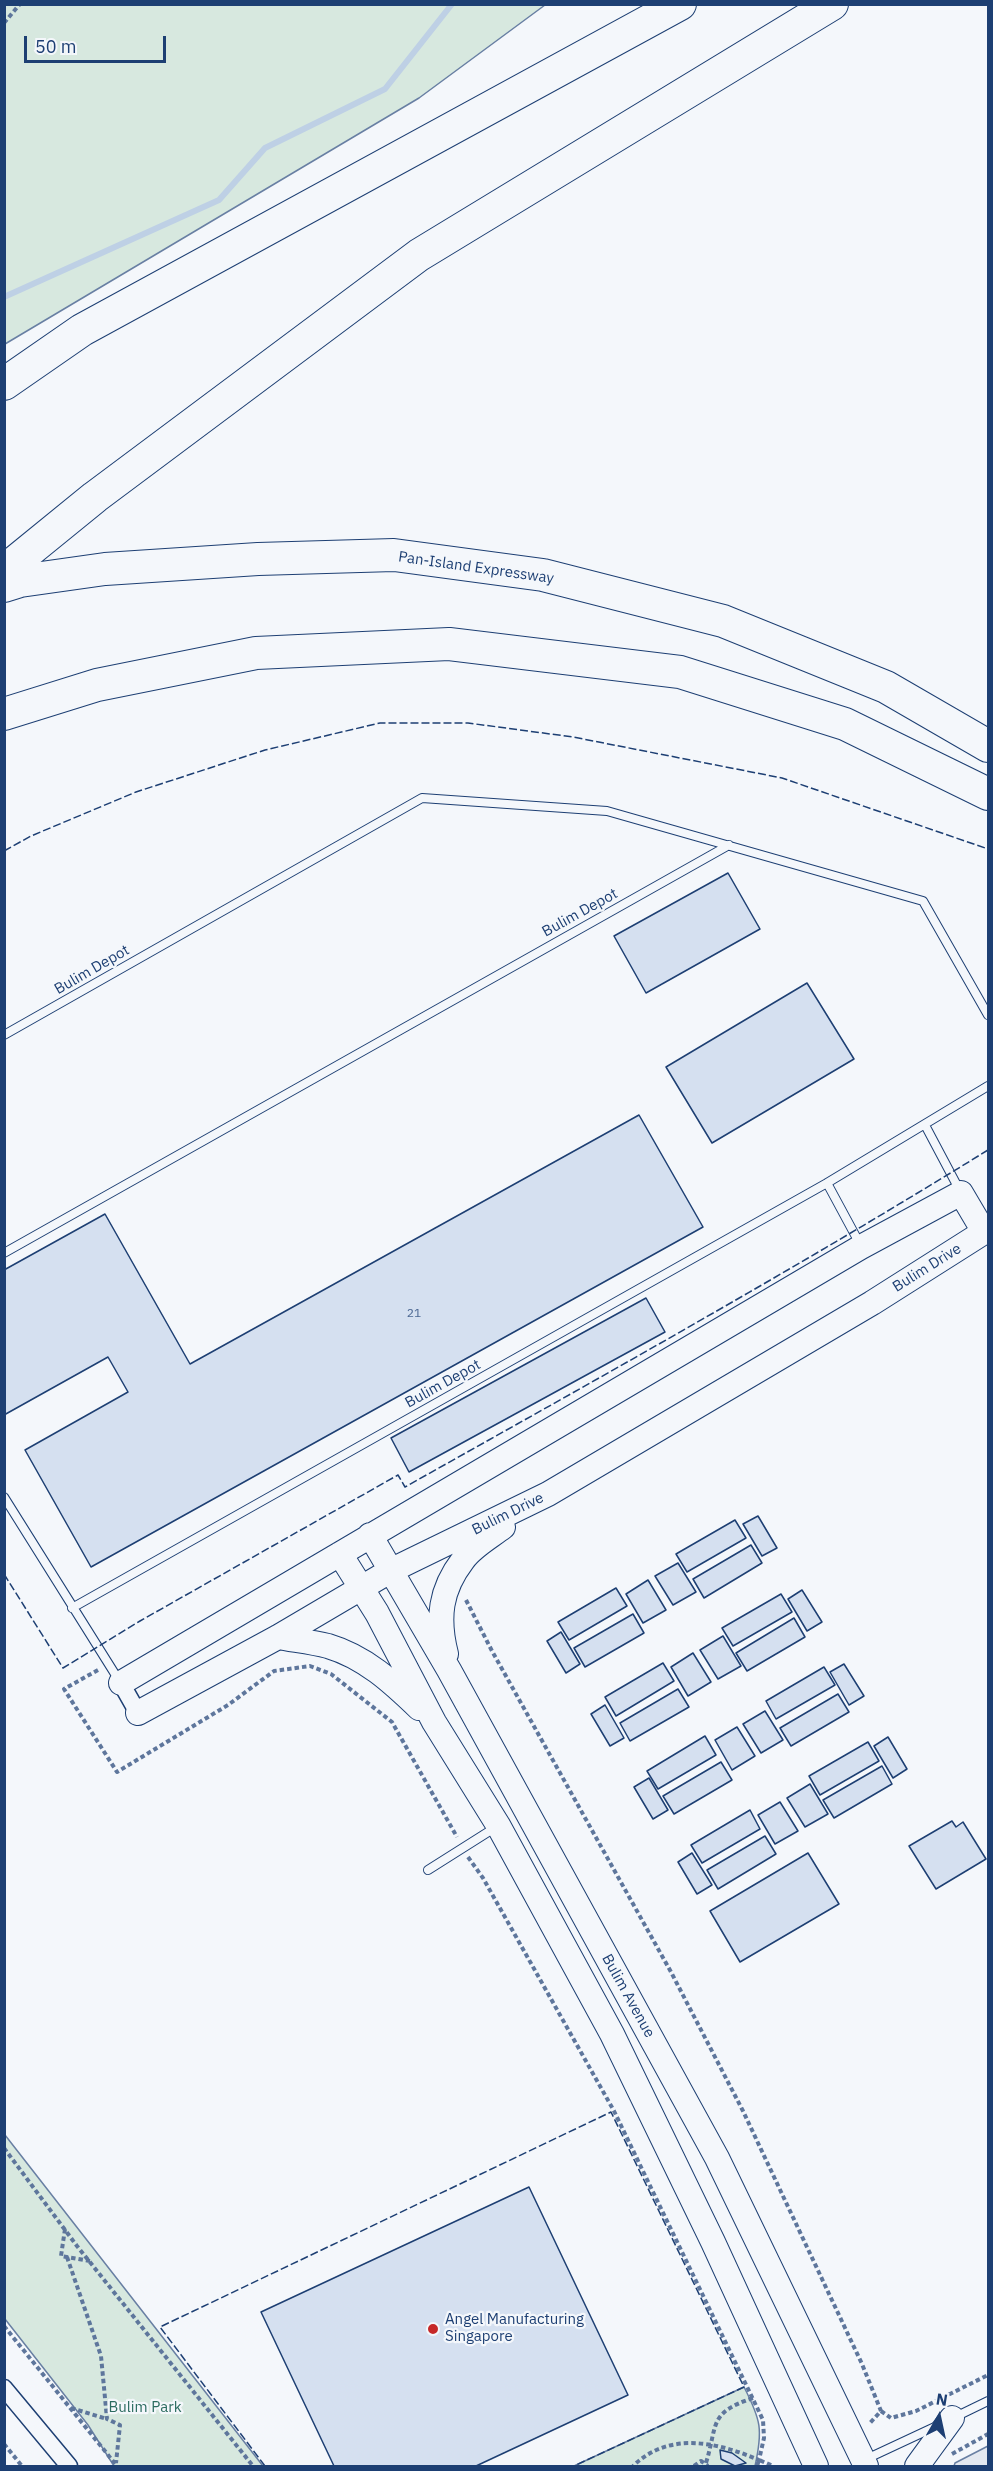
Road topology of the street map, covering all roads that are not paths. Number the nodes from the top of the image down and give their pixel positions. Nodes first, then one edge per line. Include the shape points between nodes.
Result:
1 (680, 4) edge
2 (832, 4) edge
3 (4, 384) edge
4 (4, 571) edge
5 (4, 586) edge
6 (4, 714) edge
7 (988, 746) edge
8 (988, 794) edge
9 (729, 845) junction
10 (988, 1015) edge
11 (4, 1035) edge
12 (988, 1086) edge
13 (925, 1125) junction
14 (826, 1183) junction
15 (961, 1193) junction
16 (861, 1247) junction
17 (4, 1253) edge
18 (548, 1494) junction
19 (4, 1497) edge
20 (370, 1535) junction
21 (340, 1554) junction
22 (390, 1571) junction
23 (361, 1588) junction
24 (72, 1608) junction
25 (278, 1637) junction
26 (449, 1671) junction
27 (114, 1674) junction
28 (138, 1713) joint
29 (434, 1722) junction
30 (498, 1825) junction
31 (428, 1870) dead end
32 (4, 2388) edge
33 (988, 2401) edge
34 (952, 2418) junction
35 (860, 2464) edge
36 (69, 2466) edge
37 (816, 2466) edge
38 (917, 2466) edge

1 - 3 highway via 92,324
2 - 4 highway via 419,255 95,497
5 - 7 highway, Pan-Island Expressway via 105,569 394,555 543,575 723,621 886,687
6 - 8 highway via 97,685 256,653 449,644 680,672 845,724
9 - 10 lane, Bulim Depot via 923,901
9 - 11 lane, Bulim Depot via 607,811 422,798
9 - 17 lane, Bulim Depot
12 - 13 lane, Bulim Depot
13 - 14 lane, Bulim Depot
13 - 15 lane
14 - 16 lane
14 - 24 lane, Bulim Depot
15 - 16 street
15 - 18 street, Bulim Drive via 984,1232 862,1309
16 - 20 street
18 - 22 street, Bulim Drive
18 - 26 street via 463,1559 441,1605 440,1630
19 - 24 lane
20 - 21 street
20 - 22 street, Bulim Avenue
21 - 23 street
21 - 27 street
22 - 23 street, Bulim Drive
22 - 26 street, Bulim Avenue
23 - 25 street, Bulim Drive
23 - 29 street
24 - 27 lane
25 - 28 street, Bulim Drive
25 - 29 street via 326,1646 353,1656 391,1681
26 - 35 street, Bulim Avenue via 717,2158
27 - 28 street, Bulim Drive
29 - 30 street
30 - 31 lane
30 - 37 street via 616,2044
32 - 36 street
33 - 34 lane
34 - 35 lane
34 - 38 street

